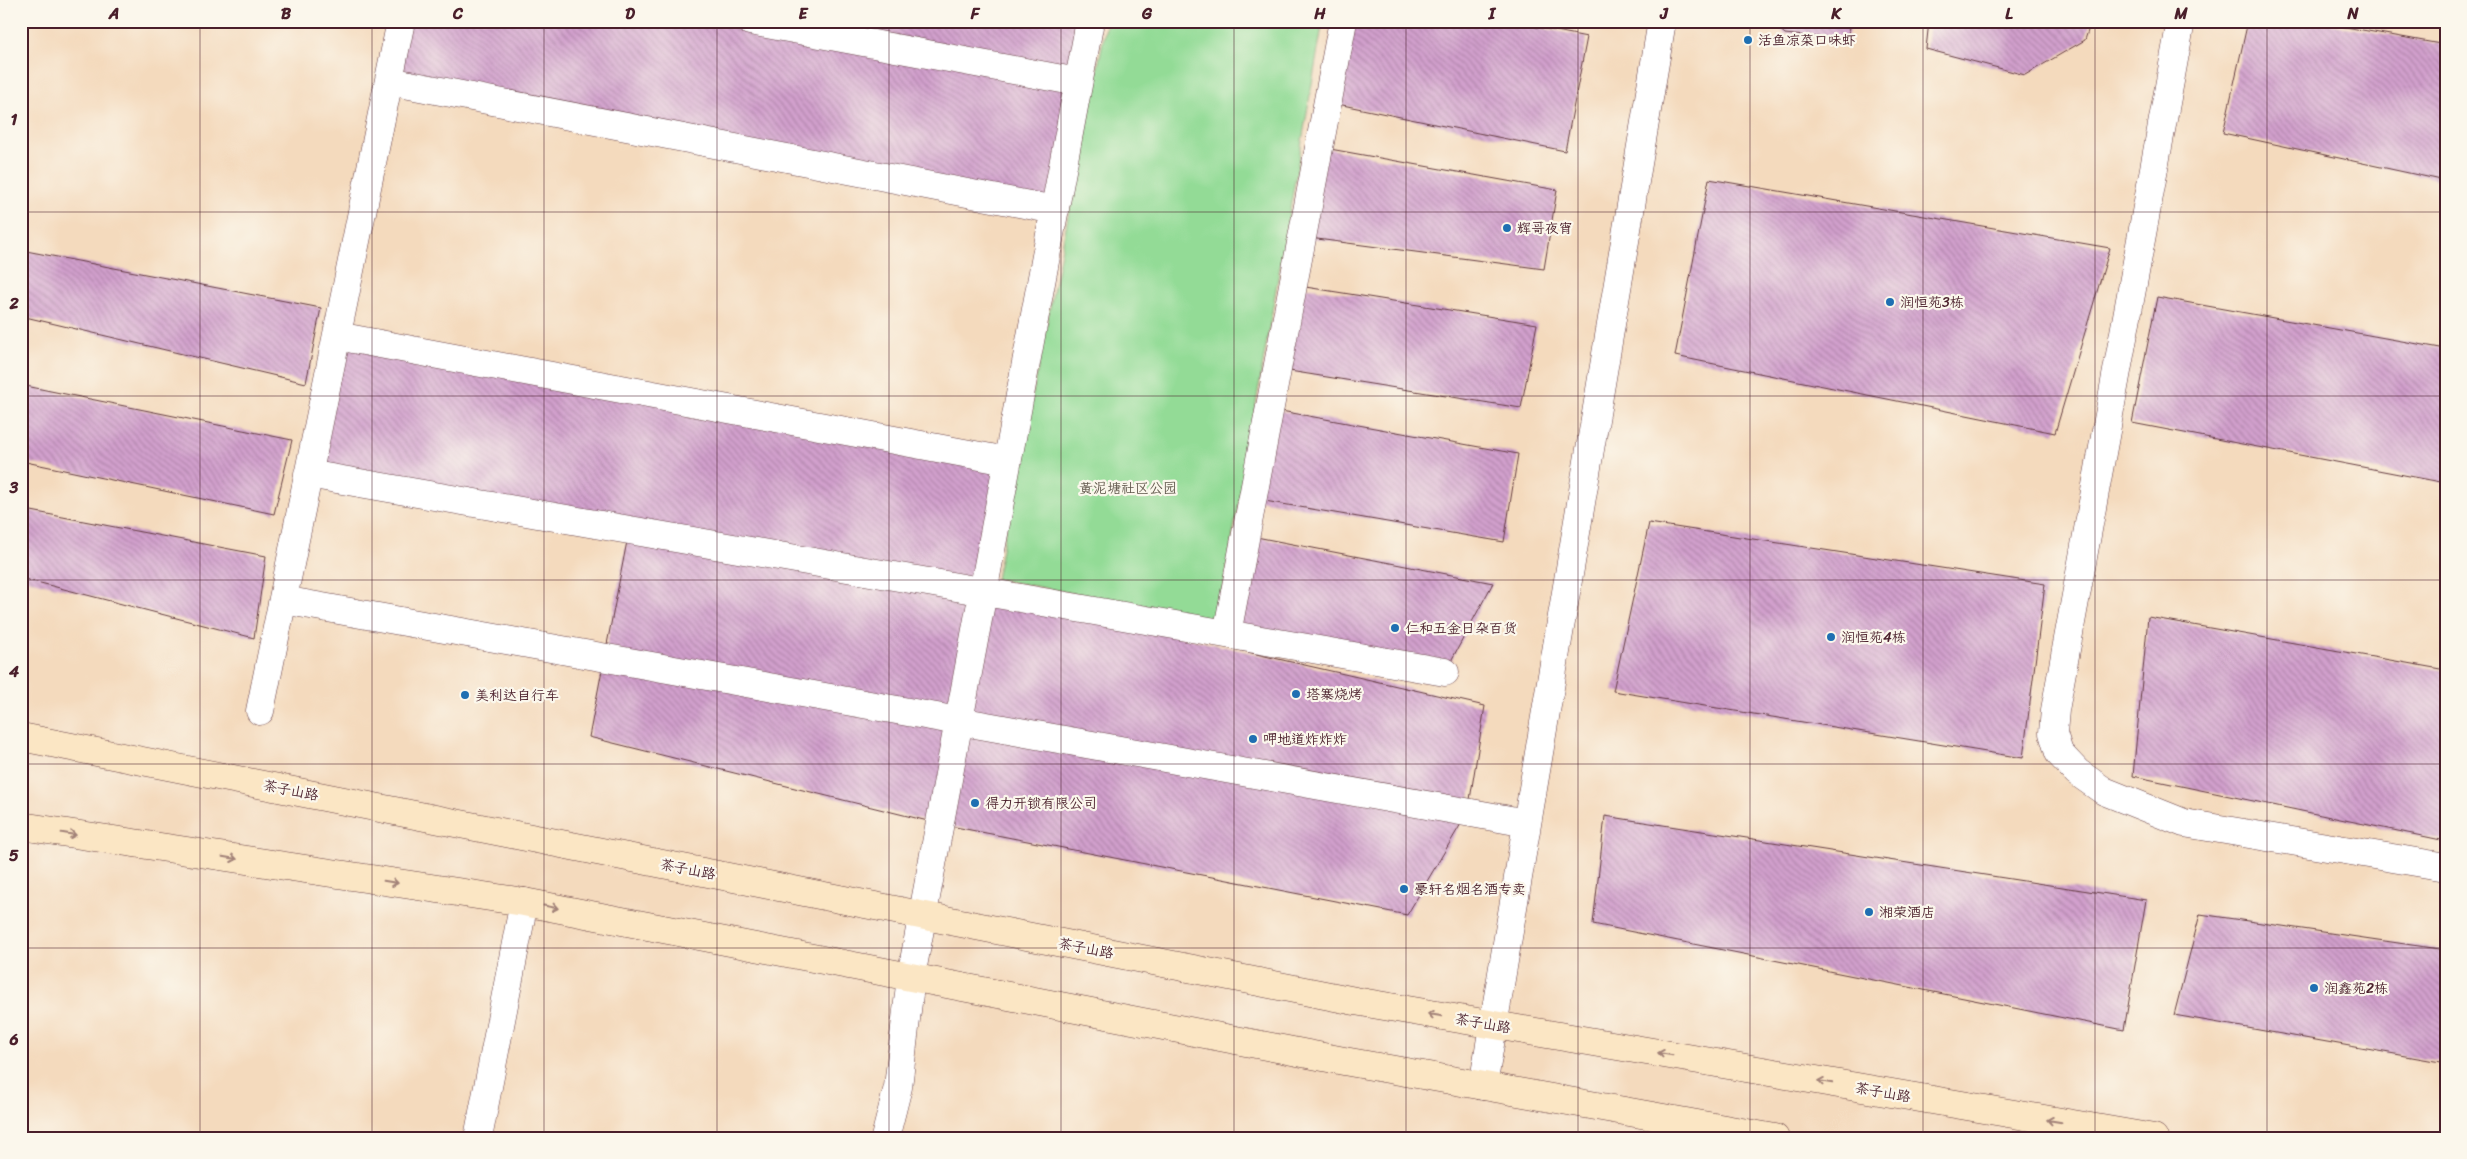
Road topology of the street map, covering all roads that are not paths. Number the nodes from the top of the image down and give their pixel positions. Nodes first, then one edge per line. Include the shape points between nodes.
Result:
1 (401, 21) edge
2 (750, 21) edge
3 (1090, 21) edge
4 (1343, 21) edge
5 (1662, 21) edge
6 (2181, 21) edge
7 (389, 81) junction
8 (1078, 82) junction
9 (1054, 210) junction
10 (337, 336) junction
11 (1007, 462) junction
12 (308, 474) junction
13 (983, 592) junction
14 (283, 600) junction
15 (1227, 634) junction
16 (1444, 672) dead end
17 (260, 711) dead end
18 (959, 721) junction
19 (21, 737) edge
20 (1527, 822) junction
21 (21, 826) edge
22 (2446, 867) edge
23 (524, 902) junction
24 (923, 916) junction
25 (911, 977) junction
26 (1493, 1025) junction
27 (1483, 1086) junction
28 (478, 1138) edge
29 (885, 1138) edge
30 (1775, 1138) edge
31 (2154, 1138) edge

1 - 7 street
2 - 8 street
3 - 8 street
4 - 15 street
5 - 20 street
6 - 22 street via 2055,710 2053,733 2059,753 2077,772 2104,791 2184,823
7 - 9 street
7 - 10 street
8 - 9 street
9 - 11 street
10 - 11 street
10 - 12 street
11 - 13 street
12 - 13 street
12 - 14 street
13 - 15 street
13 - 18 street
14 - 17 street
14 - 18 street
15 - 16 street
18 - 20 street
18 - 24 street
19 - 24 main road, 茶子山路
20 - 26 street
21 -> 23 main road
23 -> 25 main road
23 - 28 street
24 - 25 street
26 -> 24 main road, 茶子山路 via 1355,1002
25 - 27 main road
25 - 29 street via 898,1087
26 - 27 street
31 -> 26 main road, 茶子山路
27 - 30 main road

